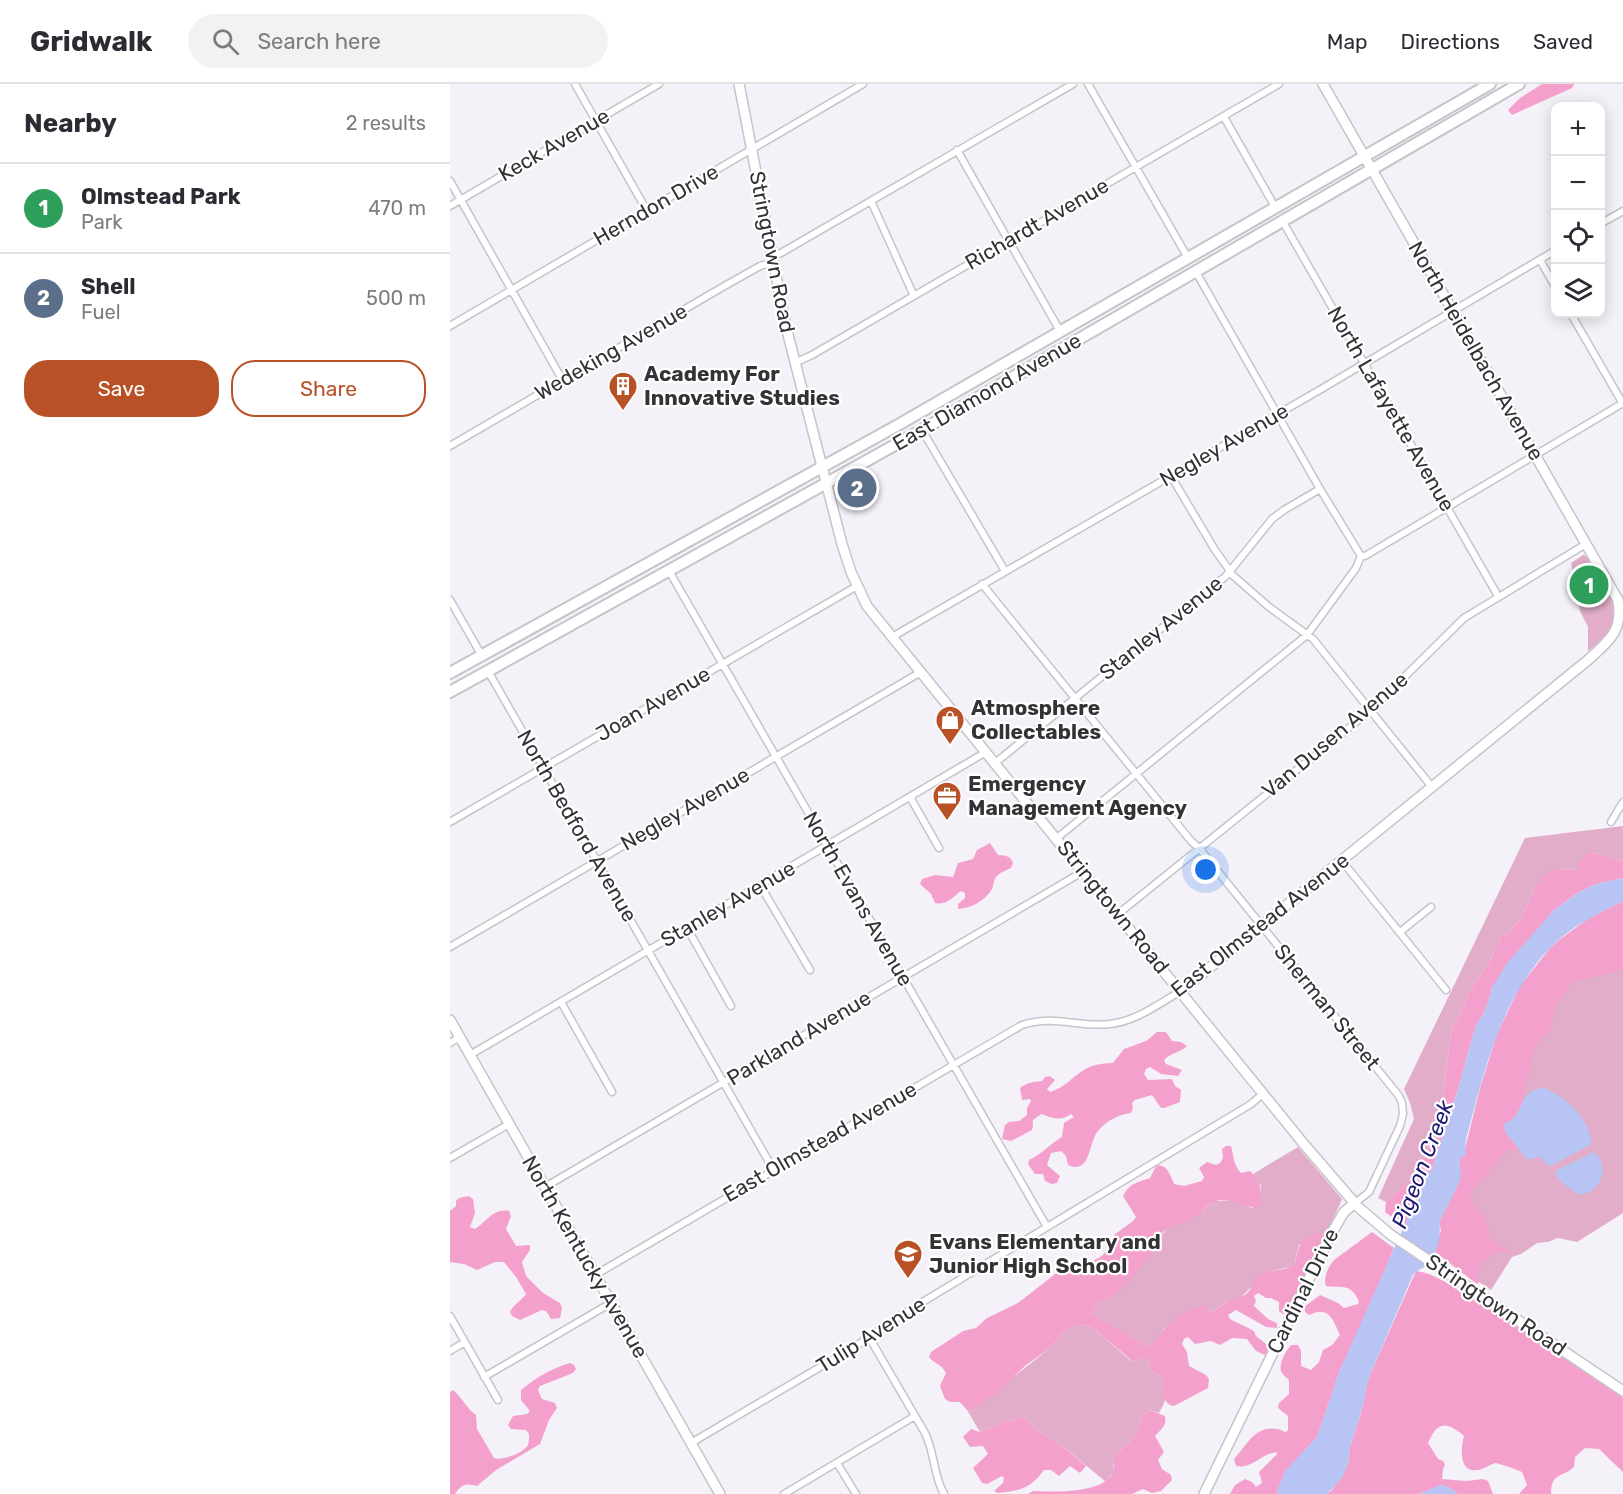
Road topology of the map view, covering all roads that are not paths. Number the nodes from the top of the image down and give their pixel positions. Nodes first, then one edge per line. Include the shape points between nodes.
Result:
1 (575, 84) edge
2 (659, 84) edge
3 (739, 84) edge
4 (863, 84) edge
5 (1073, 84) edge
6 (1088, 84) edge
7 (1279, 84) edge
8 (1323, 84) edge
9 (1490, 84) edge
10 (1520, 84) edge
11 (1224, 117) junction
12 (596, 121) junction
13 (752, 149) junction
14 (957, 150) junction
15 (1365, 156) junction
16 (1136, 167) junction
17 (1373, 170) junction
18 (450, 181) edge
19 (461, 200) junction
20 (871, 201) junction
21 (450, 206) edge
22 (1275, 207) junction
23 (647, 211) junction
24 (1623, 211) edge
25 (1605, 221) edge
26 (1283, 222) junction
27 (1008, 241) junction
28 (1551, 253) edge
29 (1188, 258) junction
30 (773, 259) junction
31 (1540, 260) junction
32 (1196, 272) junction
33 (1551, 279) edge
34 (512, 290) junction
35 (914, 296) junction
36 (1452, 312) junction
37 (1573, 318) edge
38 (450, 326) edge
39 (1060, 331) junction
40 (795, 359) junction
41 (1364, 364) junction
42 (563, 381) junction
43 (1623, 404) edge
44 (1278, 414) junction
45 (922, 430) junction
46 (450, 446) edge
47 (1535, 455) junction
48 (822, 467) junction
49 (1172, 476) junction
50 (826, 484) junction
51 (1320, 489) junction
52 (1447, 506) junction
53 (1586, 544) junction
54 (1361, 556) junction
55 (669, 571) junction
56 (1005, 571) junction
57 (1230, 571) junction
58 (982, 584) junction
59 (857, 586) junction
60 (1498, 596) junction
61 (450, 600) edge
62 (1622, 618) edge
63 (1307, 635) junction
64 (892, 637) junction
65 (482, 656) junction
66 (723, 664) junction
67 (488, 671) junction
68 (921, 672) junction
69 (450, 673) edge
70 (450, 692) edge
71 (1075, 698) junction
72 (1371, 710) junction
73 (986, 752) junction
74 (776, 757) junction
75 (995, 763) junction
76 (544, 768) junction
77 (1136, 774) junction
78 (1432, 787) junction
79 (910, 798) junction
80 (1623, 802) edge
81 (450, 822) edge
82 (1611, 822) dead end
83 (1057, 838) junction
84 (827, 846) junction
85 (939, 848) dead end
86 (1199, 848) junction
87 (597, 861) junction
88 (1342, 861) junction
89 (1084, 871) junction
90 (760, 885) junction
91 (1431, 907) dead end
92 (1118, 914) junction
93 (1262, 926) junction
94 (687, 928) junction
95 (1400, 932) junction
96 (450, 947) edge
97 (649, 950) junction
98 (810, 970) dead end
99 (904, 976) junction
100 (1446, 990) dead end
101 (1181, 991) junction
102 (561, 1002) junction
103 (731, 1006) dead end
104 (450, 1020) edge
105 (460, 1037) junction
106 (450, 1043) edge
107 (470, 1055) junction
108 (953, 1063) junction
109 (723, 1083) junction
110 (612, 1092) dead end
111 (1264, 1092) junction
112 (1399, 1096) joint
113 (509, 1124) junction
114 (450, 1158) edge
115 (773, 1169) junction
116 (545, 1187) junction
117 (1355, 1203) junction
118 (1047, 1227) junction
119 (595, 1275) junction
120 (611, 1304) junction
121 (450, 1316) edge
122 (869, 1337) junction
123 (465, 1342) junction
124 (450, 1351) edge
125 (484, 1377) junction
126 (1623, 1391) edge
127 (498, 1400) dead end
128 (915, 1416) junction
129 (691, 1443) junction
130 (837, 1463) junction
131 (720, 1494) edge
132 (784, 1494) edge
133 (856, 1494) edge
134 (944, 1494) edge
135 (1204, 1494) edge

1 - 12 street
2 - 12 street, Keck Avenue
3 - 13 street, Stringtown Road
4 - 13 street, Herndon Drive
5 - 14 street, Wedeking Avenue
6 - 16 street
7 - 11 street, Richardt Avenue
8 - 15 street, North Heidelbach Avenue
9 - 15 main road, East Diamond Avenue
10 - 17 main road, East Diamond Avenue
11 - 16 street, Richardt Avenue
11 - 22 street
12 - 19 street, Keck Avenue
12 - 23 street
13 - 23 street, Herndon Drive
13 - 30 street, Stringtown Road
14 - 20 street, Wedeking Avenue
14 - 27 street
15 - 17 street, North Heidelbach Avenue
15 - 22 main road, East Diamond Avenue
16 - 27 street, Richardt Avenue
16 - 29 street
17 - 26 main road, East Diamond Avenue
17 - 36 street, North Heidelbach Avenue
18 - 19 street
19 - 21 street, Keck Avenue
19 - 34 street
20 - 30 street, Wedeking Avenue
20 - 35 street
22 - 29 main road, East Diamond Avenue
23 - 34 street, Herndon Drive
24 - 25 street
26 - 32 main road, East Diamond Avenue
26 - 41 street, North Lafayette Avenue
27 - 35 street, Richardt Avenue
27 - 39 street
28 - 31 street, Negley Avenue
29 - 39 main road, East Diamond Avenue
30 - 40 street, Stringtown Road
30 - 42 street, Wedeking Avenue
31 - 33 street
31 - 36 street, Negley Avenue
32 - 44 street
32 - 45 main road, East Diamond Avenue
34 - 38 street, Herndon Drive
34 - 42 street
35 - 40 street, Richardt Avenue via 812,355
36 - 41 street, Negley Avenue
36 - 47 street, North Heidelbach Avenue
37 - 43 street
39 - 48 main road, East Diamond Avenue
40 - 48 street, Stringtown Road
41 - 44 street, Negley Avenue
41 - 52 street, North Lafayette Avenue
42 - 46 street, Wedeking Avenue
43 - 47 street
44 - 49 street, Negley Avenue
44 - 51 street
45 - 50 main road, East Diamond Avenue
45 - 56 street
47 - 52 street
47 - 53 street, North Heidelbach Avenue
48 - 50 street, Stringtown Road
48 - 65 main road, East Diamond Avenue
49 - 56 street, Negley Avenue
49 - 57 street
50 - 55 main road, East Diamond Avenue
50 - 59 street, Stringtown Road
51 - 54 street
51 - 57 street, Stanley Avenue via 1272,519
52 - 54 street
52 - 60 street, North Lafayette Avenue
53 - 60 street, Van Dusen Avenue
53 - 62 street, North Heidelbach Avenue via 1618,600
54 - 63 street
55 - 66 street, North Evans Avenue
55 - 67 main road, East Diamond Avenue
56 - 58 street, Negley Avenue
57 - 63 street
57 - 71 street, Stanley Avenue
58 - 64 street, Negley Avenue
58 - 71 street, Sherman Street
59 - 64 street, Stringtown Road via 867,606
59 - 66 street, Joan Avenue
60 - 72 street, Van Dusen Avenue via 1464,618
61 - 65 street
62 - 78 street, East Olmstead Avenue via 1618,630 1600,649
63 - 72 street
63 - 77 street
64 - 68 street, Stringtown Road
65 - 69 main road, East Diamond Avenue
66 - 74 street, North Evans Avenue
66 - 76 street, Joan Avenue
67 - 70 main road, East Diamond Avenue
67 - 76 street, North Bedford Avenue
68 - 73 street, Stringtown Road
68 - 74 street, Negley Avenue
71 - 75 street, Stanley Avenue
71 - 77 street, Sherman Street
72 - 78 street
72 - 86 street, Van Dusen Avenue
73 - 75 street, Stringtown Road
73 - 79 street, Stanley Avenue
74 - 84 street, North Evans Avenue
74 - 87 street, Negley Avenue
75 - 83 street, Stringtown Road
76 - 81 street, Joan Avenue
76 - 87 street, North Bedford Avenue
77 - 83 street
77 - 86 street, Sherman Street
78 - 88 street, East Olmstead Avenue
79 - 84 street, Stanley Avenue
79 - 85 street
80 - 82 street
83 - 89 street, Stringtown Road
84 - 90 street, Stanley Avenue
84 - 99 street, North Evans Avenue
86 - 92 street, Van Dusen Avenue
86 - 93 street, Sherman Street
87 - 96 street, Negley Avenue
87 - 97 street, North Bedford Avenue
88 - 93 street, East Olmstead Avenue
88 - 95 street
89 - 92 street, Stringtown Road
89 - 99 street, Parkland Avenue
90 - 94 street, Stanley Avenue
90 - 98 street
91 - 95 street
92 - 101 street, Stringtown Road
93 - 101 street, East Olmstead Avenue
93 - 112 street, Sherman Street
94 - 97 street, Stanley Avenue
94 - 103 street
95 - 100 street
97 - 102 street, Stanley Avenue
97 - 109 street, North Bedford Avenue
99 - 108 street, North Evans Avenue
99 - 109 street, Parkland Avenue
101 - 108 street, East Olmstead Avenue via 1128,1021 1091,1024 1047,1020 1022,1024
101 - 111 street, Stringtown Road
102 - 107 street, Stanley Avenue
102 - 110 street
104 - 105 street, North Kentucky Avenue
105 - 106 street
105 - 107 street, North Kentucky Avenue
107 - 113 street, North Kentucky Avenue
108 - 115 street, East Olmstead Avenue
108 - 118 street, North Evans Avenue
109 - 115 street, North Bedford Avenue
109 - 116 street, Parkland Avenue
111 - 117 street, Stringtown Road
111 - 118 street, Tulip Avenue via 1251,1104
112 - 117 street, Cardinal Drive via 1403,1114 1400,1126 1369,1192
113 - 114 street
113 - 116 street, North Kentucky Avenue
115 - 119 street, East Olmstead Avenue
116 - 119 street, North Kentucky Avenue
117 - 126 street, Stringtown Road via 1397,1239
117 - 135 street, Cardinal Drive via 1344,1212 1330,1236
118 - 122 street, Tulip Avenue
119 - 120 street, North Kentucky Avenue
120 - 125 street
120 - 129 street, North Kentucky Avenue
121 - 123 street
122 - 128 street
122 - 129 street, Tulip Avenue
123 - 124 street
123 - 125 street
125 - 127 street
128 - 130 street
128 - 134 street via 929,1441 936,1479
129 - 131 street, North Kentucky Avenue
130 - 132 street
130 - 133 street

